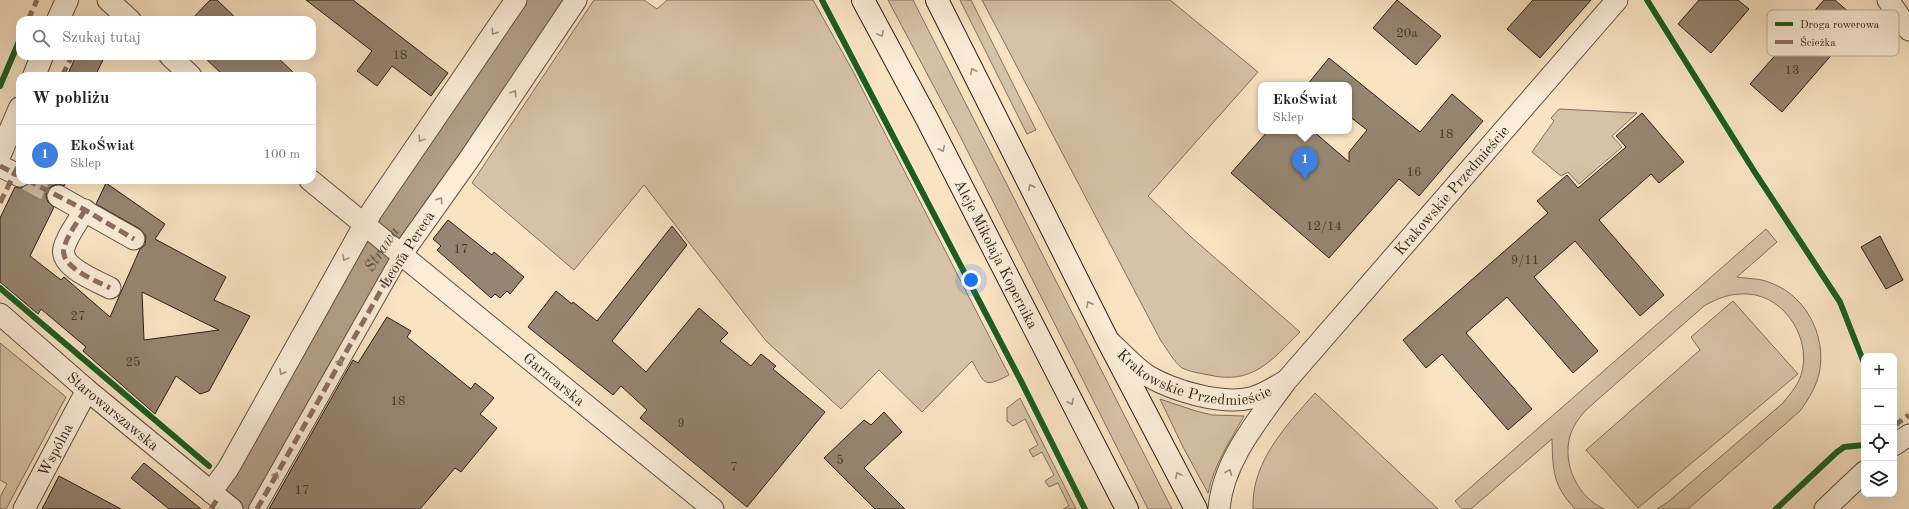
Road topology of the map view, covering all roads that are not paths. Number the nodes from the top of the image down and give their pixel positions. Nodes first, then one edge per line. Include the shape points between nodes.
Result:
1 (67, 0) edge
2 (108, 0) edge
3 (516, 0) edge
4 (576, 0) edge
5 (863, 0) edge
6 (936, 0) edge
7 (1617, 0) edge
8 (1888, 0) edge
9 (1895, 10) edge
10 (60, 16) edge
11 (126, 16) edge
12 (1899, 16) edge
13 (1909, 30) edge
14 (40, 60) edge
15 (174, 60) edge
16 (36, 72) edge
17 (187, 72) edge
18 (16, 117) edge
19 (0, 154) edge
20 (0, 166) edge
21 (16, 174) edge
22 (315, 184) edge
23 (58, 196) tunnel mouth
24 (85, 210) junction
25 (370, 229) junction
26 (134, 239) dead end
27 (398, 252) junction
28 (110, 288) dead end
29 (0, 314) edge
30 (1107, 338) junction
31 (1286, 381) junction
32 (88, 390) junction
33 (1909, 435) edge
34 (1897, 443) edge
35 (1861, 475) edge
36 (220, 503) edge
37 (24, 509) edge
38 (257, 509) edge
39 (713, 509) edge
40 (1127, 509) edge
41 (1196, 509) edge
42 (1219, 509) edge
43 (1825, 509) edge

1 - 10 main road
2 - 11 street
3 -> 25 street via 424,134
27 -> 4 street, Leona Pereca via 470,158
5 -> 40 main road, Aleje Mikołaja Kopernika via 927,119
30 -> 6 main road
7 - 31 street, Krakowskie Przedmieście
8 - 9 street
12 - 13 street
14 - 16 main road
15 - 17 street
18 - 19 main road
20 - 21 street
22 - 25 street
23 - 24 street
24 - 26 street
24 - 28 street via 65,244 64,258 74,268
25 - 27 street, Garncarska
25 -> 36 street via 228,469
38 -> 27 street, Leona Pereca via 390,272
27 - 39 street, Garncarska
29 - 32 street, Starowarszawska
30 - 31 street, Krakowskie Przedmieście via 1148,376 1177,389 1208,397 1239,400 1252,398
41 -> 30 main road
42 -> 31 street, Krakowskie Przedmieście via 1228,473 1243,441
32 - 36 street, Starowarszawska
32 - 37 street, Wspólna
33 - 34 street
35 - 43 street

